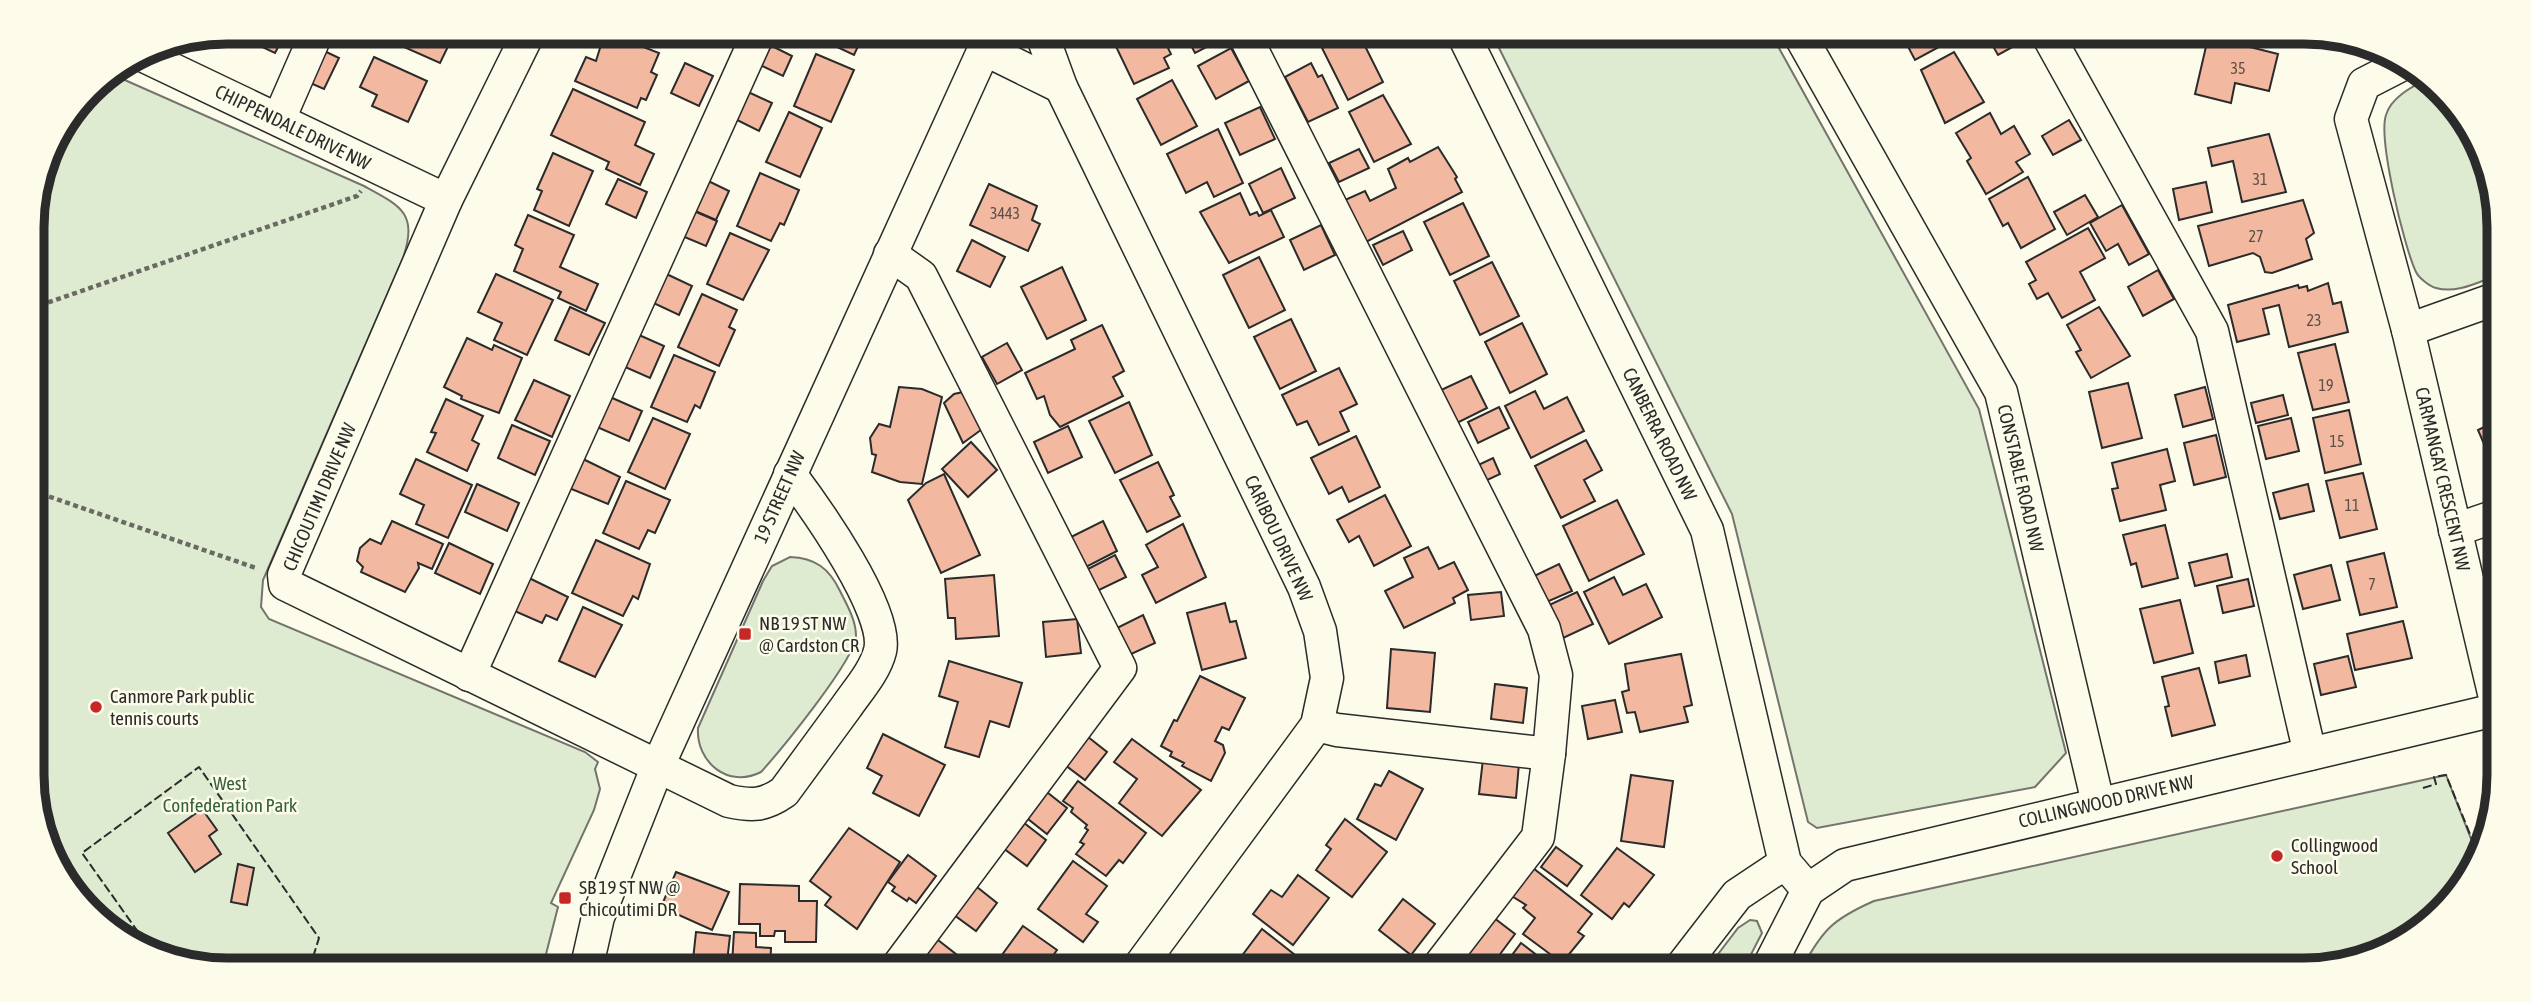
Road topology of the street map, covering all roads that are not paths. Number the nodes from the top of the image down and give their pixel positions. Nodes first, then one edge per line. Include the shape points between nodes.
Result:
1 (312, 44) edge
2 (523, 44) edge
3 (754, 44) edge
4 (986, 44) edge
5 (994, 44) edge
6 (1045, 44) edge
7 (1248, 44) edge
8 (1468, 44) edge
9 (1805, 44) edge
10 (2053, 44) edge
11 (152, 60) edge
12 (2395, 68) edge
13 (1061, 87) junction
14 (279, 119) junction
15 (446, 200) junction
16 (890, 254) junction
17 (2487, 302) edge
18 (2408, 330) junction
19 (790, 474) junction
20 (2487, 519) edge
21 (2455, 530) junction
22 (2487, 660) edge
23 (469, 675) junction
24 (2487, 712) edge
25 (1317, 725) junction
26 (1549, 754) junction
27 (2310, 754) junction
28 (657, 768) junction
29 (2098, 803) junction
30 (1785, 863) junction
31 (1808, 890) junction
32 (589, 958) edge
33 (904, 958) edge
34 (1147, 958) edge
35 (1445, 958) edge
36 (1688, 958) edge
37 (1773, 958) edge

1 - 14 street
2 - 15 street, CHICOUTIMI DRIVE NW
3 - 23 street
4 - 16 street, 19 STREET NW
5 - 13 street
6 - 13 street, CARIBOU DRIVE NW
7 - 26 street via 1544,629 1556,675
8 - 30 street, CANBERRA ROAD NW via 1707,530
9 - 29 street, CONSTABLE ROAD NW via 2001,392
10 - 27 street via 2212,331
11 - 14 street, CHIPPENDALE DRIVE NW
12 - 18 street, CARMANGAY CRESCENT NW via 2364,85 2351,119
13 - 25 street, CARIBOU DRIVE NW via 1304,587 1320,631 1327,678
14 - 15 street, CHIPPENDALE DRIVE NW
15 - 23 street, CHICOUTIMI DRIVE NW via 284,575 285,584
16 - 19 street, 19 STREET NW
16 - 33 street via 921,276 1120,668
17 - 18 street
18 - 21 street, CARMANGAY CRESCENT NW
19 - 28 street, 19 STREET NW
19 - 28 street, CHICOUTIMI DRIVE NW via 822,517 875,611 881,651 869,676 784,792 768,803 753,806 729,801
20 - 21 street
21 - 22 street, CARMANGAY CRESCENT NW
23 - 28 street, CHICOUTIMI DRIVE NW
24 - 27 street, COLLINGWOOD DRIVE NW
25 - 26 street
25 - 34 street, CARIBOU DRIVE NW
26 - 35 street via 1538,837
27 - 29 street, COLLINGWOOD DRIVE NW
28 - 32 street, 19 STREET NW via 598,917
29 - 31 street, COLLINGWOOD DRIVE NW via 1845,865
30 - 31 street, CANBERRA ROAD NW
30 - 36 street via 1737,895
31 - 37 street, COLLINGWOOD DRIVE NW

